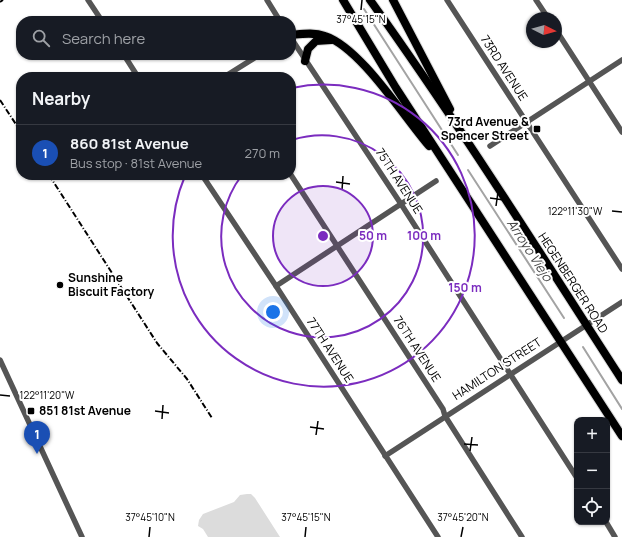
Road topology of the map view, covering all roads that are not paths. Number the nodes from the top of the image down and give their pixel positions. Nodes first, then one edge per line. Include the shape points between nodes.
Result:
1 (88, 0) edge
2 (267, 0) edge
3 (343, 0) edge
4 (370, 0) edge
5 (447, 0) edge
6 (536, 0) edge
7 (395, 2) edge
8 (544, 12) edge
9 (99, 16) edge
10 (277, 16) edge
11 (296, 35) edge
12 (562, 39) edge
13 (335, 40) junction
14 (296, 46) edge
15 (127, 60) edge
16 (251, 60) edge
17 (622, 60) edge
18 (305, 61) junction
19 (135, 72) edge
20 (233, 72) edge
21 (589, 82) junction
22 (526, 122) junction
23 (622, 132) edge
24 (490, 146) dead end
25 (476, 156) junction
26 (451, 172) junction
27 (205, 180) edge
28 (294, 180) edge
29 (436, 181) dead end
30 (401, 204) junction
31 (337, 245) junction
32 (622, 269) edge
33 (276, 286) junction
34 (622, 302) edge
35 (586, 325) junction
36 (561, 342) junction
37 (0, 360) edge
38 (510, 374) junction
39 (622, 380) edge
40 (445, 416) junction
41 (622, 436) edge
42 (385, 456) junction
43 (574, 473) edge
44 (608, 525) edge
45 (82, 537) edge
46 (438, 537) edge
47 (522, 537) edge
48 (616, 537) edge

1 - 9 street
2 - 10 street
3 - 26 main road
4 - 25 main road, HEGENBERGER ROAD
5 - 22 street, 73RD AVENUE
6 - 8 street
7 - 25 main road
11 - 13 main road via 312,34
12 - 21 street
13 - 18 main road via 316,41 308,49
13 - 26 main road via 361,62
14 - 18 street, 75TH AVENUE
15 - 19 street
16 - 20 street
17 - 21 street
18 - 30 street, 75TH AVENUE
21 - 22 street
21 - 23 street
22 - 24 street
22 - 32 street, 73RD AVENUE
25 - 35 main road, HEGENBERGER ROAD
26 - 36 main road
27 - 33 street, 77TH AVENUE
28 - 31 street, 76TH AVENUE
29 - 30 street
30 - 31 street
30 - 38 street, 75TH AVENUE
31 - 33 street
31 - 40 street, 76TH AVENUE via 442,407
33 - 42 street, 77TH AVENUE
34 - 35 street, HAMILTON STREET
35 - 36 street, HAMILTON STREET
35 - 39 main road, HEGENBERGER ROAD
36 - 38 street, HAMILTON STREET
36 - 41 main road
37 - 45 street
38 - 40 street, HAMILTON STREET
38 - 43 street, 75TH AVENUE
40 - 42 street, HAMILTON STREET
40 - 47 street, 76TH AVENUE
42 - 46 street, 77TH AVENUE
44 - 48 street

